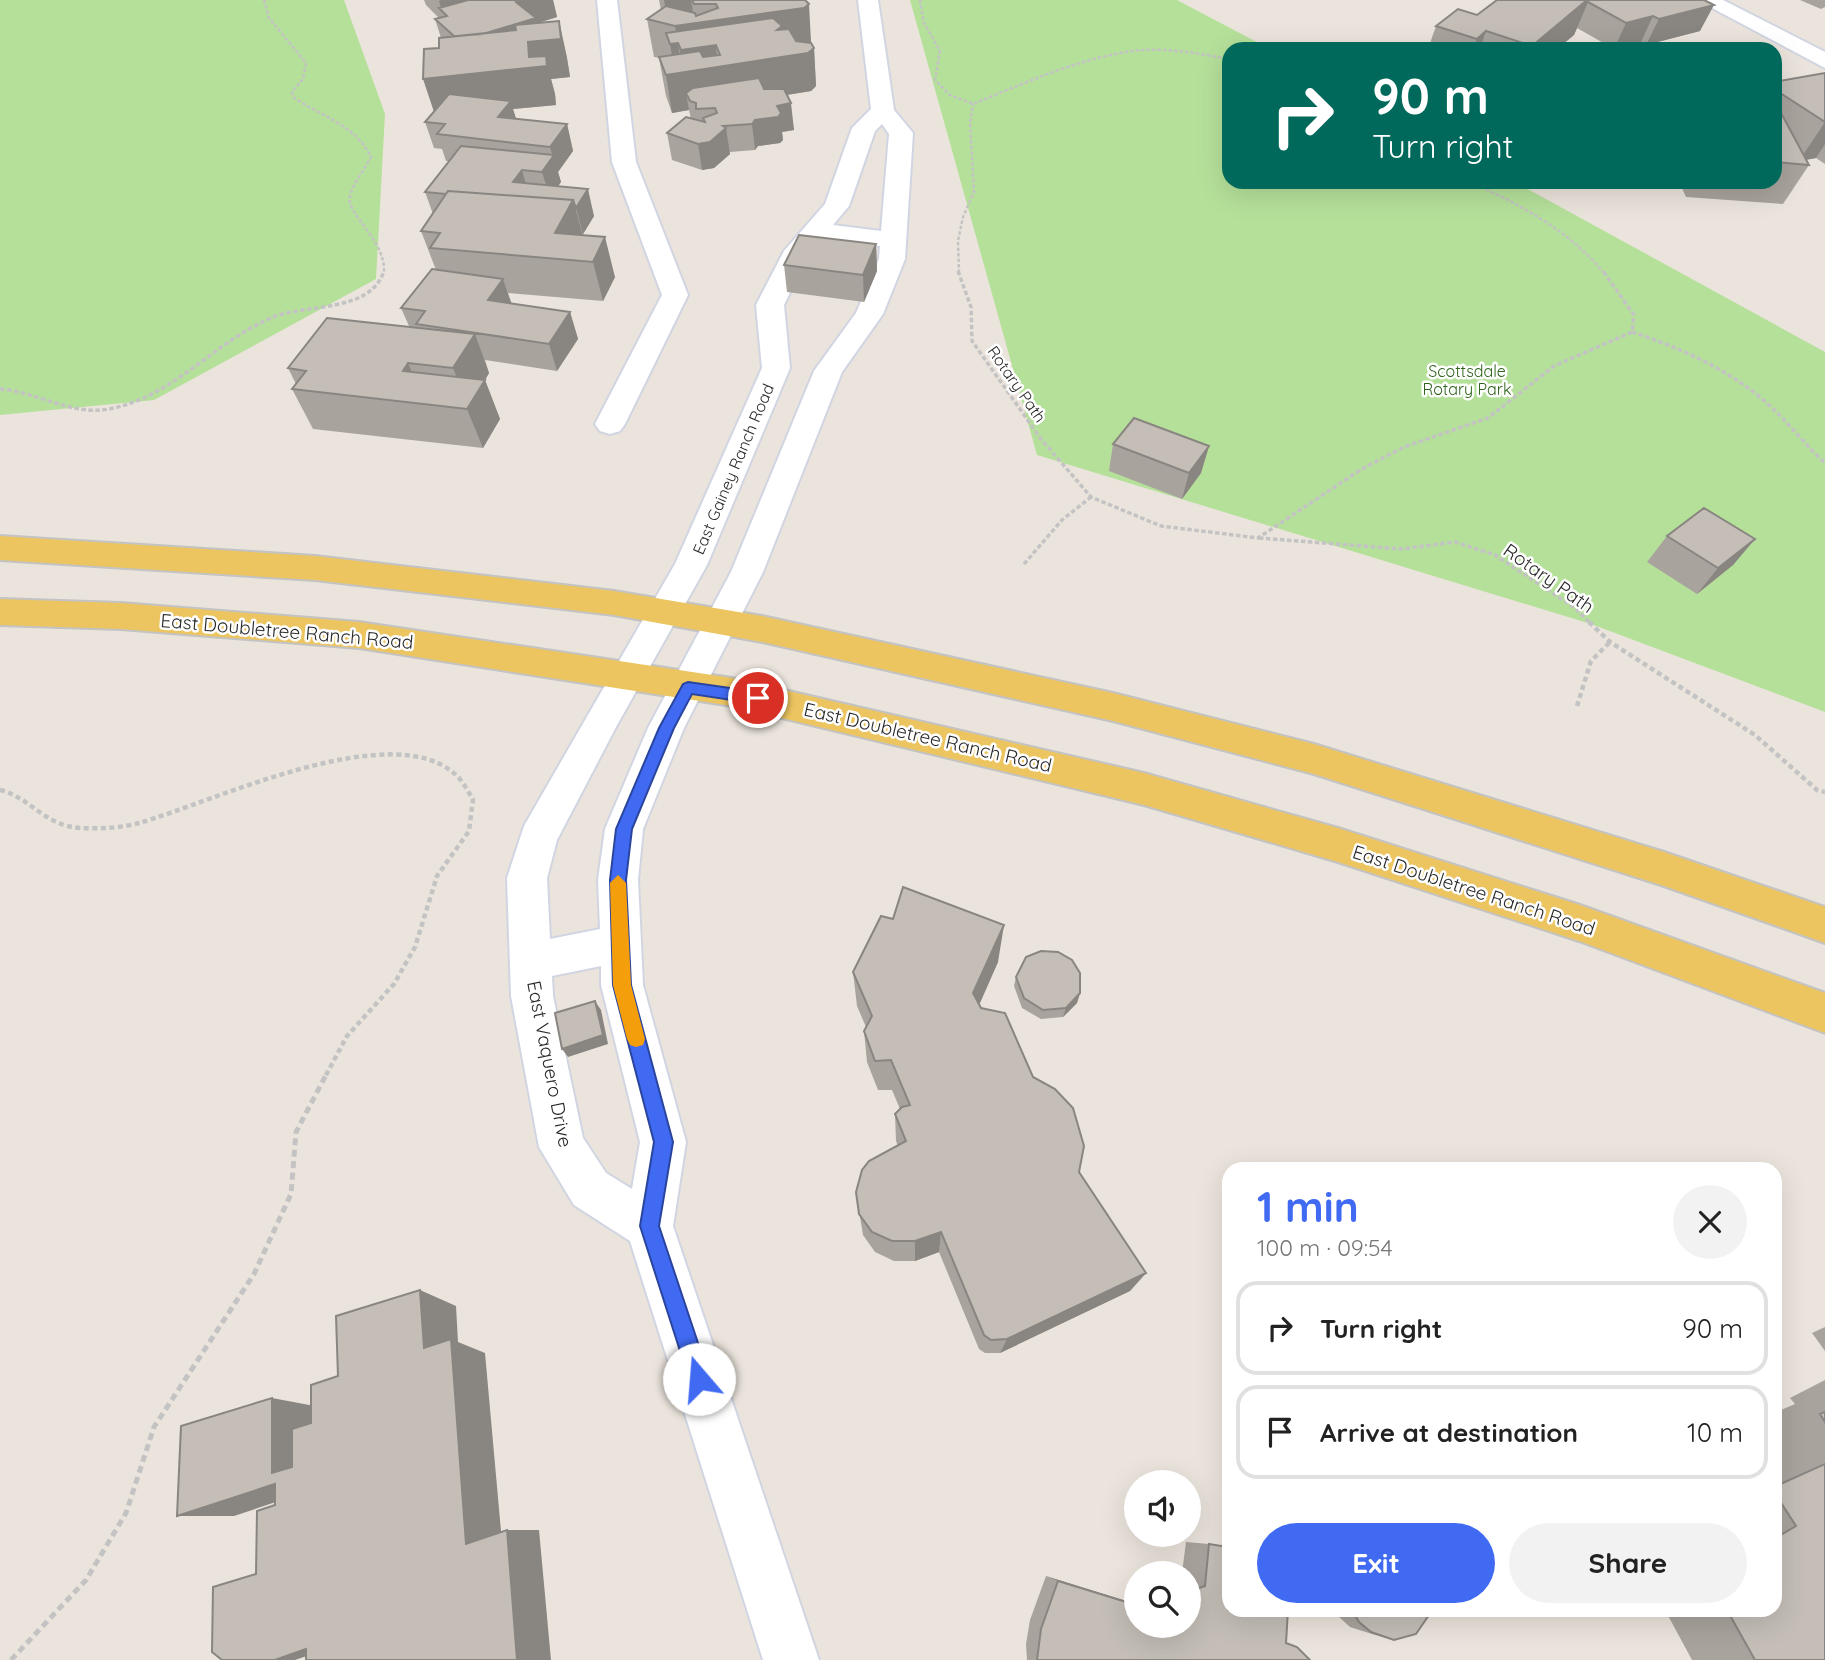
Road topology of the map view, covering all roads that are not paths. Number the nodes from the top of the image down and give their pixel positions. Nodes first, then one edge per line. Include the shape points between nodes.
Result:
1 (607, 0) edge
2 (869, 0) edge
3 (1707, 0) edge
4 (1819, 57) edge
5 (1782, 61) edge
6 (883, 111) junction
7 (815, 231) junction
8 (892, 240) junction
9 (776, 368) junction
10 (828, 371) junction
11 (610, 424) dead end
12 (0, 548) edge
13 (0, 612) edge
14 (664, 612) junction
15 (722, 622) junction
16 (626, 677) junction
17 (688, 688) junction
18 (1825, 925) edge
19 (621, 943) junction
20 (531, 961) junction
21 (1825, 1013) edge
22 (649, 1226) junction
23 (791, 1660) edge

1 - 11 street via 624,162 675,295
2 - 6 street
3 - 4 street
4 - 5 street
6 - 7 street, East Gainey Ranch Road via 864,128 837,206
6 - 8 street via 901,132
7 - 8 street
7 - 9 street, East Gainey Ranch Road via 797,251 770,305
8 - 10 street via 892,259 869,314
9 - 10 street
9 - 14 street, East Gainey Ranch Road via 691,565
10 - 15 street via 747,572
12 - 14 main road via 315,568
13 - 16 main road, East Doubletree Ranch Road via 121,616 359,635
14 - 15 main road
14 - 16 street, East Gainey Ranch Road
15 - 17 street
15 - 18 main road via 1113,707 1314,759 1664,869
16 - 17 main road, East Doubletree Ranch Road
16 - 20 street, East Vaquero Drive via 538,838 527,878
17 - 19 street via 666,728 624,829 618,880
17 - 21 main road, East Doubletree Ranch Road via 759,698 1157,792 1580,923
19 - 20 street
19 - 22 street via 622,985 663,1142
20 - 22 street, East Vaquero Drive via 532,996 562,1147 590,1189
22 - 23 street

